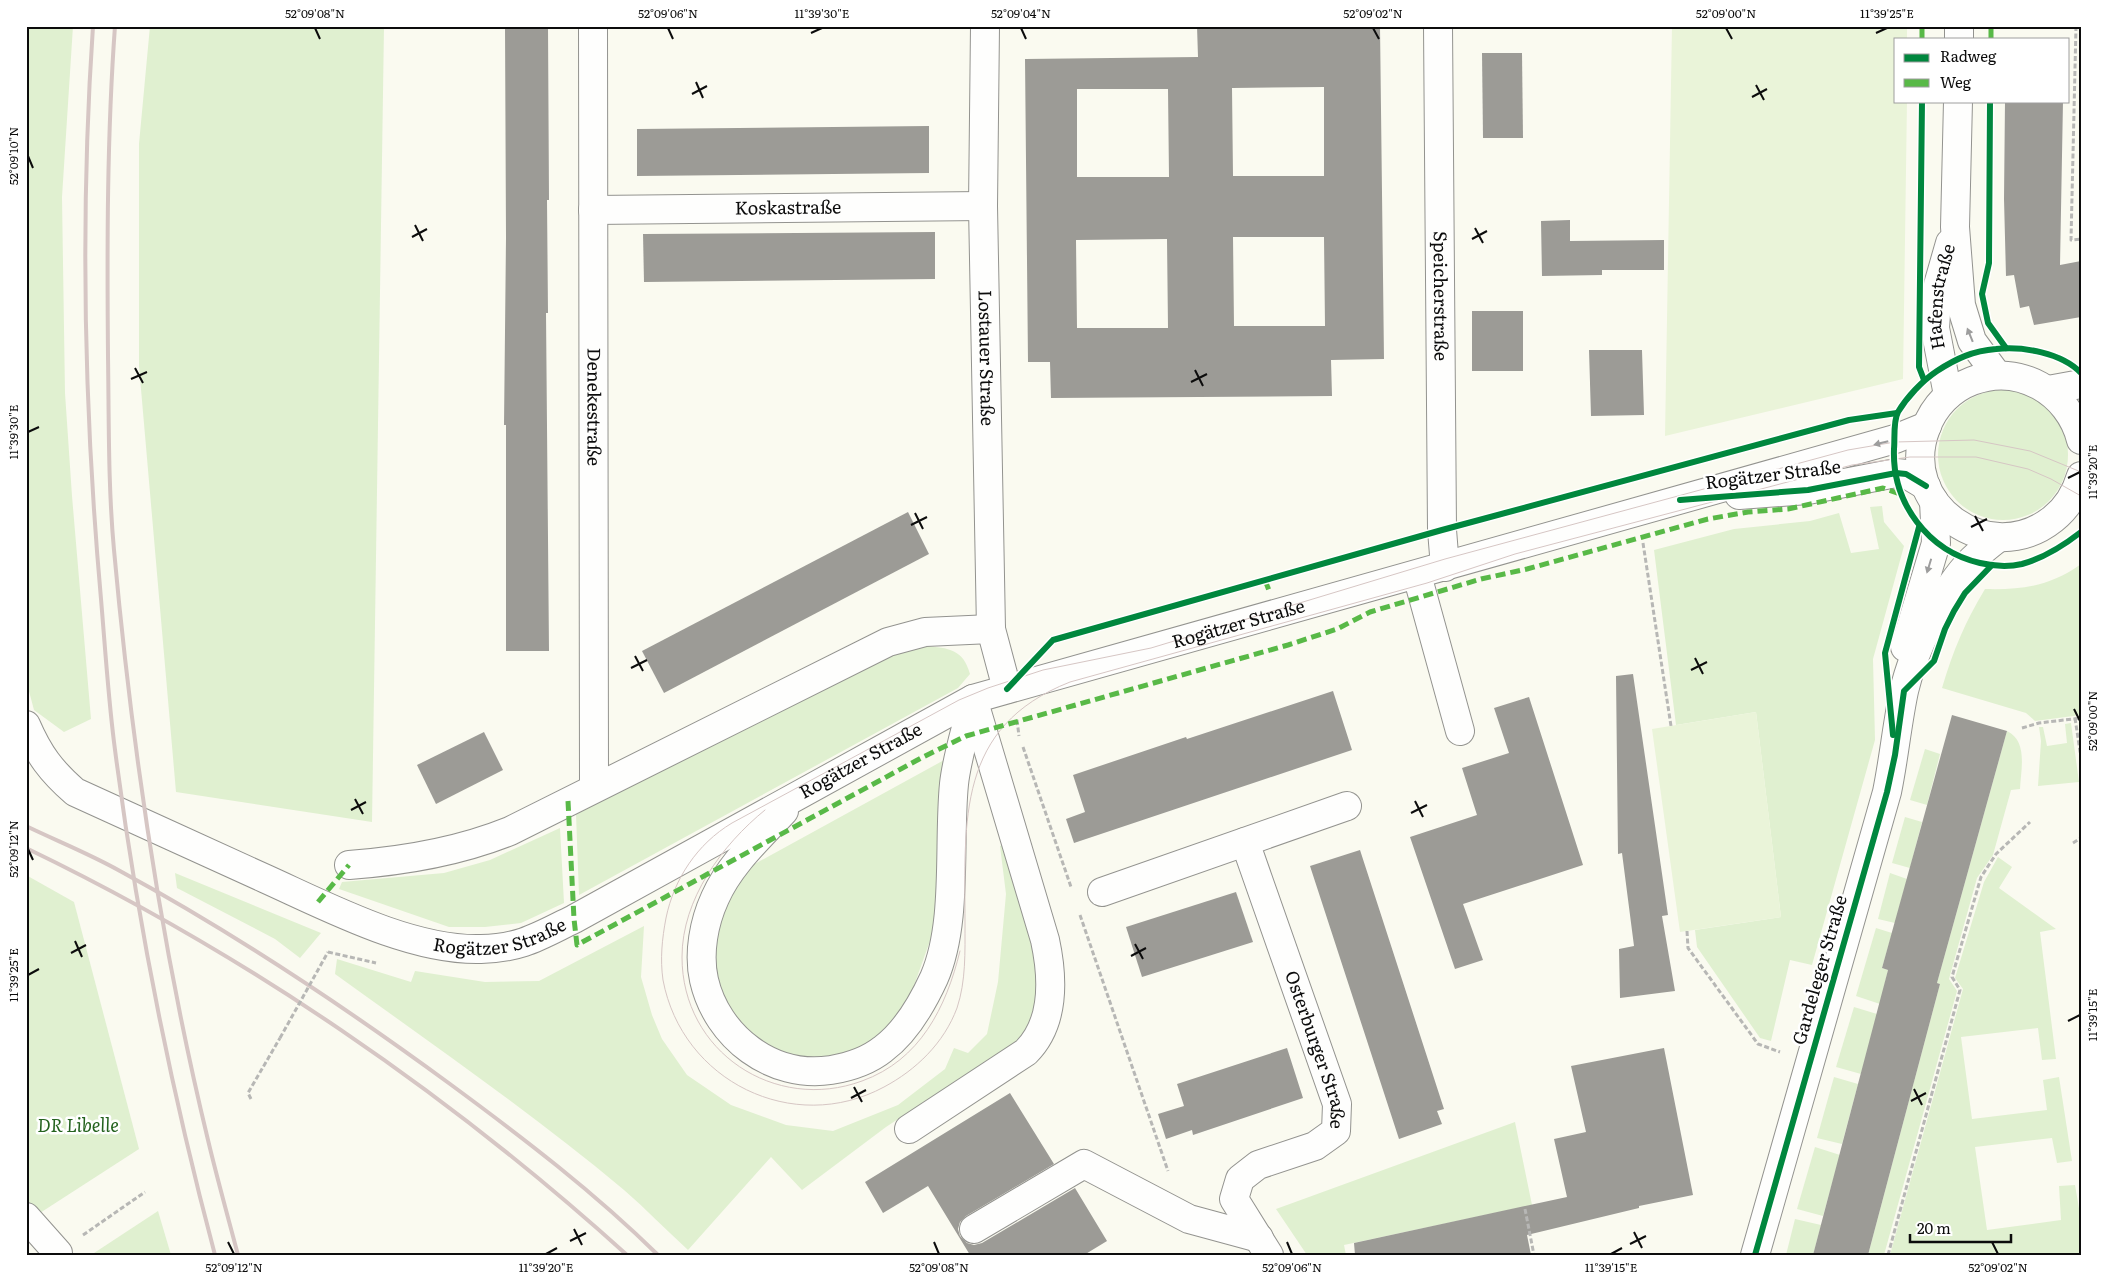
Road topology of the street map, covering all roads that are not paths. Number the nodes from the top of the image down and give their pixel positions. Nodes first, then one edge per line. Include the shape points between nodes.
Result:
1 (593, 26) edge
2 (985, 26) edge
3 (1438, 26) edge
4 (1958, 102) edge
5 (983, 206) junction
6 (593, 210) junction
7 (1955, 227) junction
8 (1997, 375) junction
9 (2081, 384) edge
10 (2048, 390) junction
11 (1948, 396) junction
12 (1927, 426) junction
13 (2081, 440) edge
14 (2081, 476) edge
15 (1930, 493) junction
16 (1680, 500) junction
17 (2070, 512) edge
18 (1998, 538) junction
19 (1445, 567) junction
20 (1417, 575) junction
21 (990, 629) junction
22 (1007, 688) junction
23 (1904, 691) junction
24 (973, 698) junction
25 (26, 725) edge
26 (1460, 731) dead end
27 (594, 787) junction
28 (800, 793) junction
29 (1347, 806) dead end
30 (1245, 842) junction
31 (349, 865) dead end
32 (1102, 892) dead end
33 (909, 1129) dead end
34 (26, 1217) edge
35 (974, 1229) dead end
36 (1264, 1246) edge
37 (56, 1254) edge
38 (1755, 1255) edge

1 - 6 street, Denekestraße
2 - 5 street, Lostauer Straße
3 - 19 street, Speicherstraße via 1442,530
4 - 7 street, Hafenstraße
5 - 6 street, Koskastraße
5 - 21 street, Lostauer Straße
6 - 27 street, Denekestraße
8 -> 7 street, Hafenstraße via 1974,346 1964,318
7 - 11 street, Hafenstraße via 1938,285 1936,328
8 - 10 street, Gardeleger Straße via 2024,378
8 - 11 street, Gardeleger Straße via 1971,381
9 - 10 street
10 - 13 street, Gardeleger Straße via 2066,408
11 - 12 street, Gardeleger Straße
12 - 15 street, Gardeleger Straße via 1920,453
12 -> 16 street, Rogätzer Straße via 1895,440
14 - 17 street
15 - 16 street, Rogätzer Straße via 1906,474 1896,473 1808,490
15 - 18 street via 1946,516 1961,527 1979,535
15 -> 23 street, Gardeleger Straße via 1936,543 1905,646
16 - 19 street, Rogätzer Straße
17 - 18 street via 2031,532
18 - 23 street, Gardeleger Straße via 1971,561 1942,601 1915,654
19 - 20 street, Rogätzer Straße
20 - 22 street, Rogätzer Straße
20 - 26 street
21 - 22 street, Lostauer Straße
21 - 27 street via 925,632 888,642
22 - 24 street, Rogätzer Straße
23 - 38 street, Gardeleger Straße via 1887,792
24 - 28 street, Rogätzer Straße
24 - 28 street via 954,784 948,912 942,952 934,977 914,1014 882,1050 857,1063 813,1072 771,1063 732,1034 712,1004 702,961 705,930 721,886 744,854
24 - 33 street via 1045,940 1050,973 1048,1007 1039,1036 1022,1056
25 - 28 street, Rogätzer Straße via 43,760 75,792 385,930 437,945 480,949 514,945 542,936
27 - 31 street via 490,839 430,855
29 - 30 street
30 - 32 street
30 - 36 street, Osterburger Straße via 1337,1104 1336,1131 1315,1146 1258,1165 1240,1179 1234,1199
34 - 37 street
35 - 36 street via 1084,1164 1189,1219

